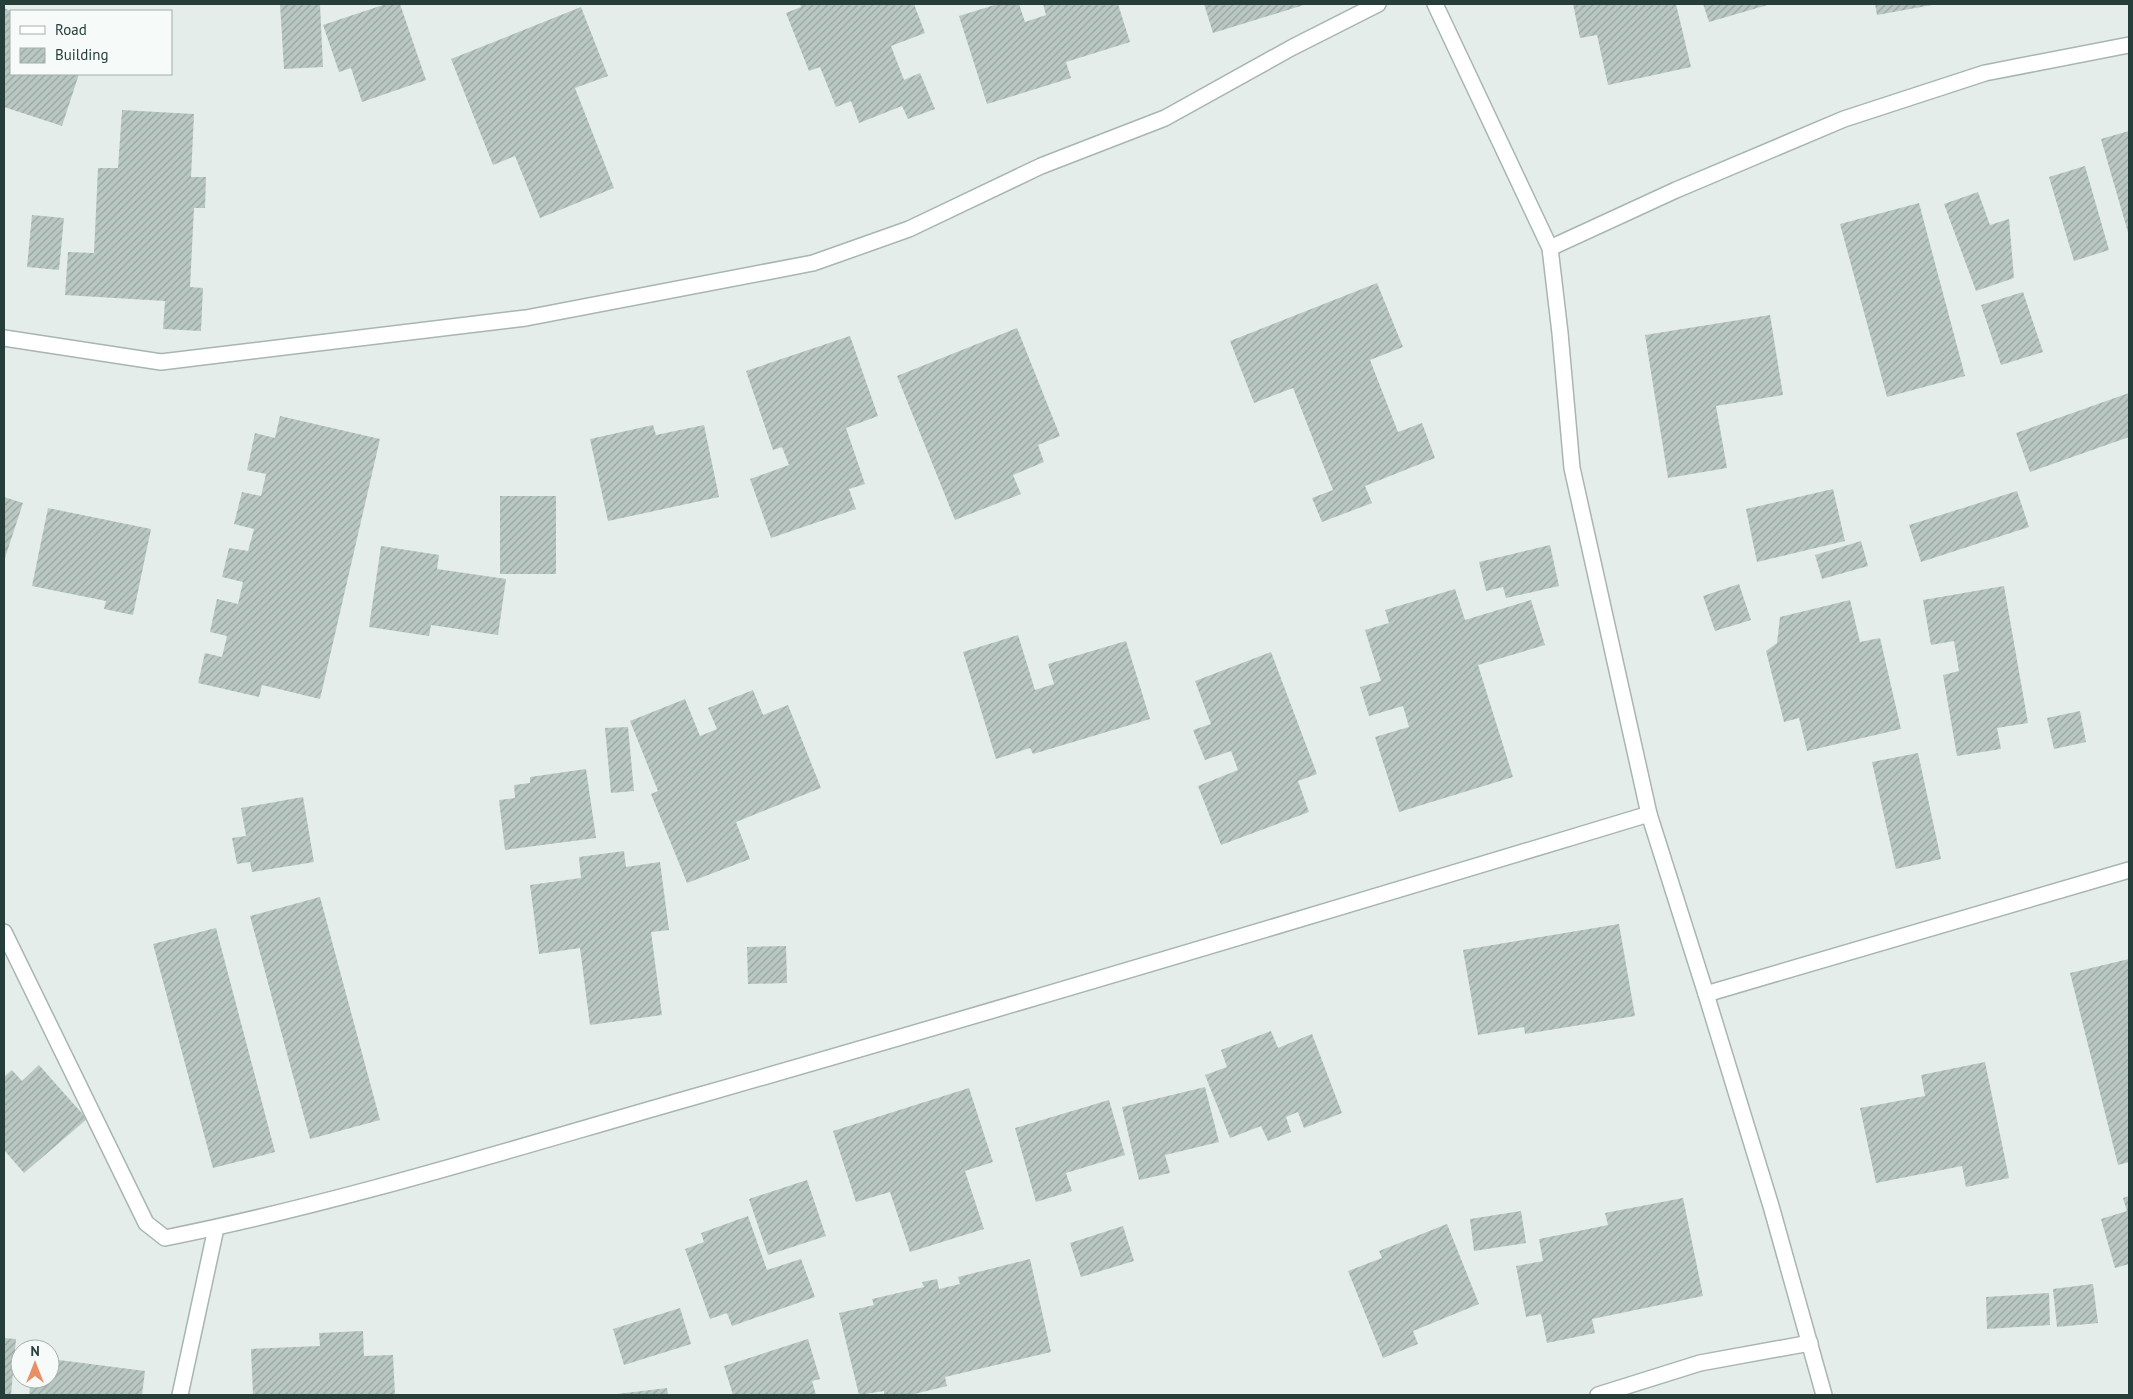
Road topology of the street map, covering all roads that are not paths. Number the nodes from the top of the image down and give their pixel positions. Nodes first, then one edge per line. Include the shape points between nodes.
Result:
1 (1378, 4) edge
2 (1436, 4) edge
3 (2129, 45) edge
4 (1550, 248) junction
5 (4, 338) edge
6 (1649, 814) junction
7 (2129, 870) edge
8 (4, 932) edge
9 (1706, 994) junction
10 (216, 1228) junction
11 (1810, 1343) junction
12 (180, 1395) edge
13 (1598, 1395) edge
14 (1824, 1395) edge

1 - 5 street via 1293,46 1165,118 1041,166 909,229 813,263 526,318 161,362
2 - 4 street
3 - 4 street via 1985,73 1844,119
4 - 6 street via 1572,468
6 - 9 street
6 - 10 street via 973,1018 425,1174
7 - 9 street
8 - 10 street via 146,1223 165,1238
9 - 11 street
10 - 12 street
11 - 13 street via 1700,1363
11 - 14 street

